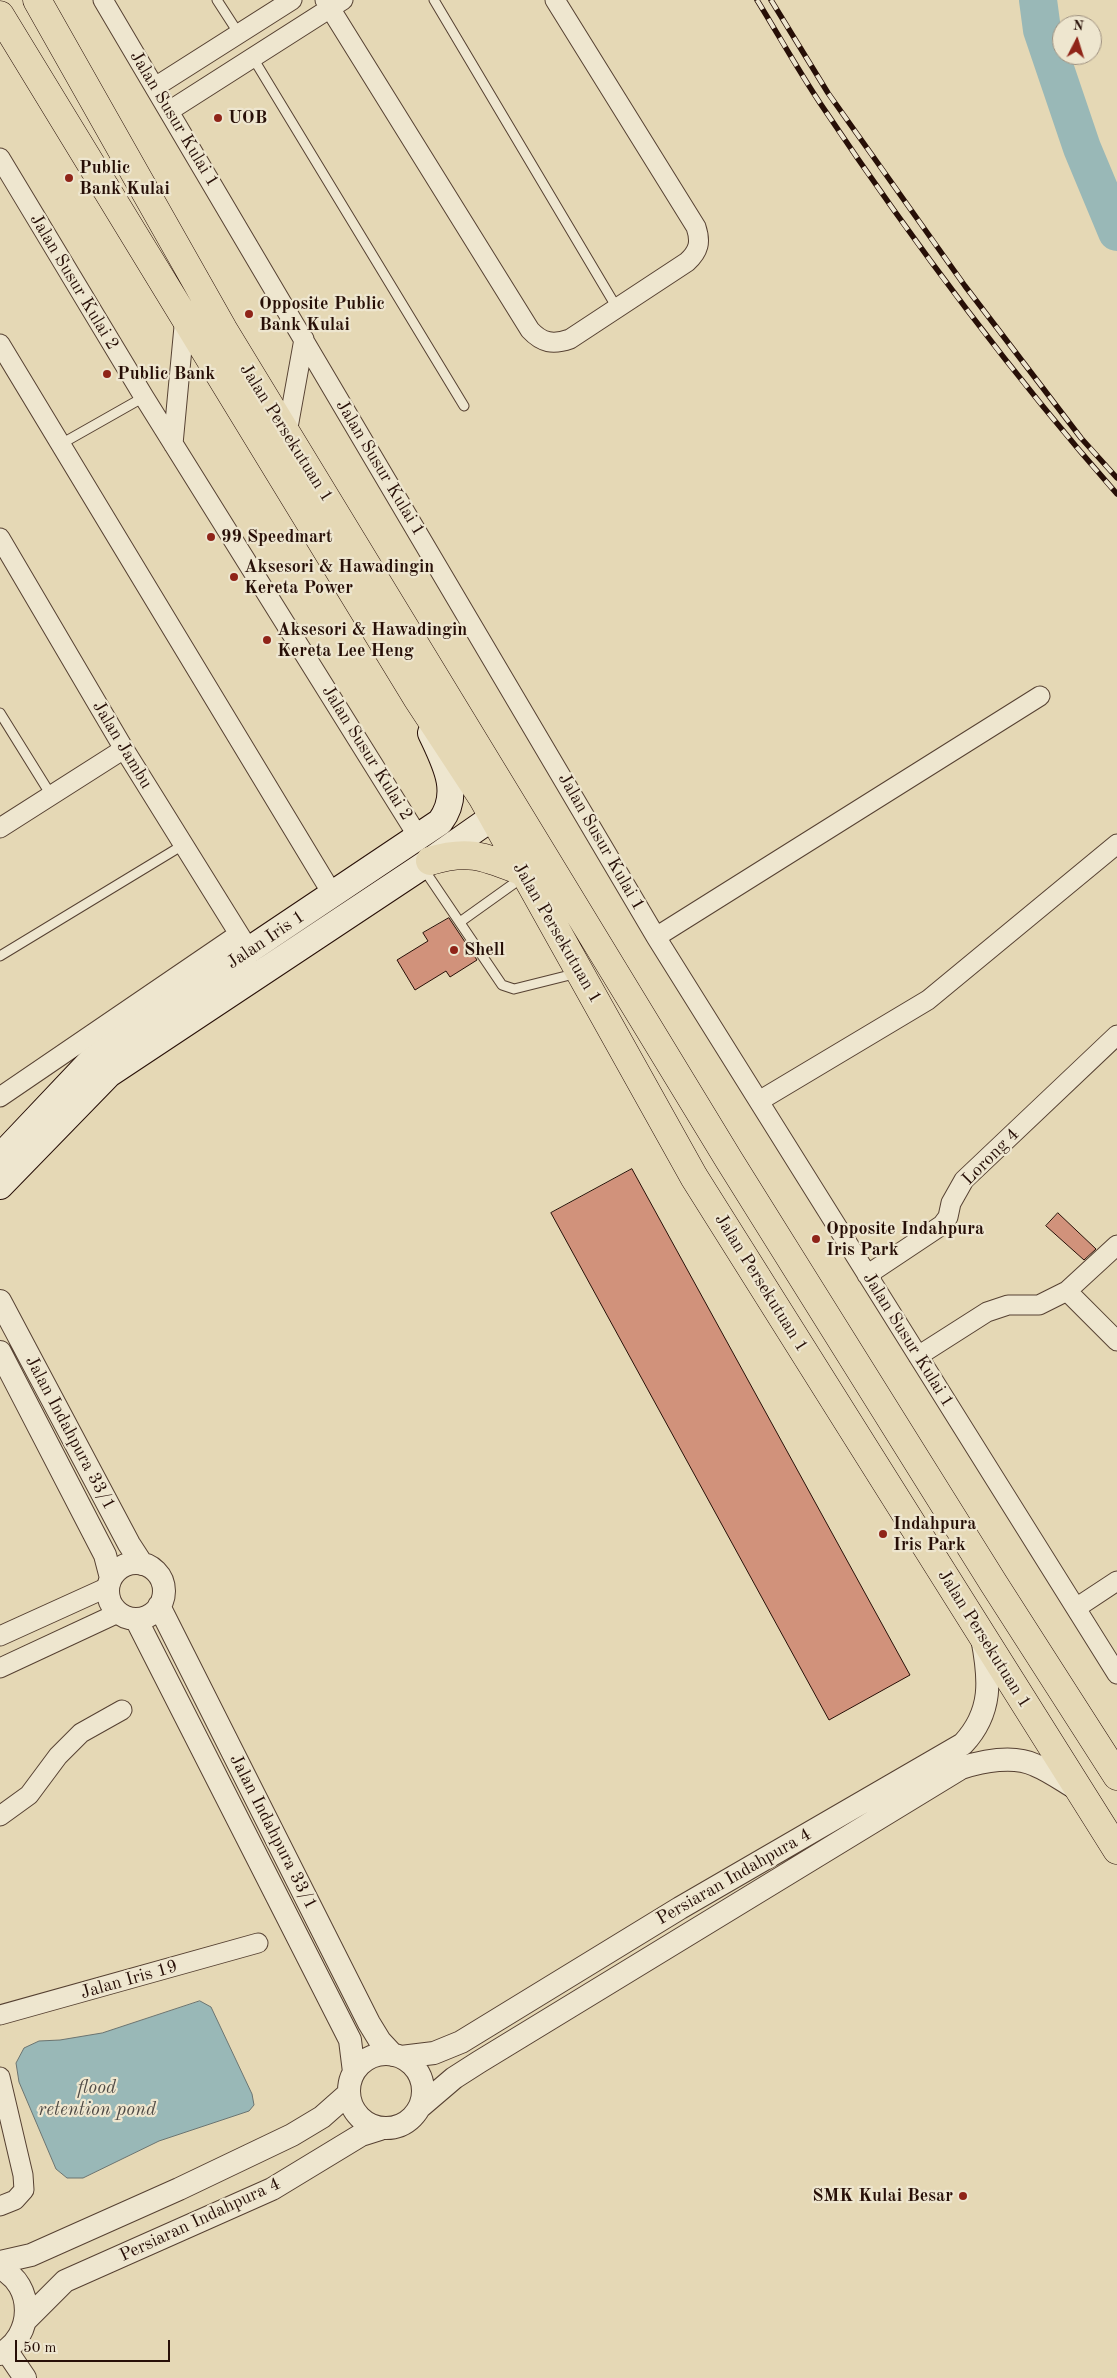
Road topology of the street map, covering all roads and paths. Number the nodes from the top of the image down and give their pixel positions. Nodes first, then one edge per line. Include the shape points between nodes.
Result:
1 (37, 0) edge
2 (103, 0) edge
3 (217, 0) edge
4 (292, 0) edge
5 (434, 0) edge
6 (555, 0) edge
7 (333, 3) edge
8 (0, 15) edge
9 (239, 34) junction
10 (253, 58) junction
11 (155, 87) junction
12 (169, 112) junction
13 (0, 158) edge
14 (617, 308) junction
15 (185, 316) junction
16 (304, 339) junction
17 (0, 344) edge
18 (144, 396) junction
19 (464, 406) dead end
20 (286, 434) junction
21 (60, 444) junction
22 (173, 444) junction
23 (0, 538) edge
24 (1040, 696) dead end
25 (417, 698) junction
26 (0, 713) edge
27 (124, 750) junction
28 (502, 785) junction
29 (51, 796) junction
30 (493, 817) junction
31 (0, 828) edge
32 (1117, 844) edge
33 (183, 845) junction
34 (424, 855) junction
35 (523, 874) junction
36 (333, 896) junction
37 (460, 922) junction
38 (656, 937) junction
39 (244, 942) junction
40 (0, 956) edge
41 (580, 972) junction
42 (1117, 1035) edge
43 (0, 1097) edge
44 (759, 1101) junction
45 (0, 1157) edge
46 (0, 1186) edge
47 (1117, 1245) edge
48 (867, 1275) junction
49 (1067, 1291) junction
50 (0, 1301) edge
51 (1117, 1341) edge
52 (0, 1352) edge
53 (918, 1356) junction
54 (142, 1564) junction
55 (1117, 1581) edge
56 (109, 1583) junction
57 (159, 1606) junction
58 (1076, 1608) junction
59 (127, 1616) junction
60 (982, 1635) junction
61 (0, 1636) edge
62 (0, 1668) edge
63 (1117, 1674) edge
64 (122, 1710) dead end
65 (1117, 1776) edge
66 (1077, 1789) junction
67 (0, 1816) edge
68 (1117, 1850) edge
69 (258, 1944) dead end
70 (0, 2015) edge
71 (397, 2056) junction
72 (354, 2072) junction
73 (0, 2077) edge
74 (348, 2094) junction
75 (420, 2107) junction
76 (380, 2128) junction
77 (0, 2206) edge
78 (0, 2262) edge
79 (0, 2268) edge
80 (26, 2320) junction
81 (3, 2352) edge
82 (25, 2378) edge

1 - 20 highway, Jalan Persekutuan 1 via 210,310
2 - 11 street, Jalan Susur Kulai 1
3 - 9 lane
4 - 9 street
5 - 14 lane
6 - 14 street via 696,227 699,237 699,247 694,256
7 - 10 street
7 - 14 street via 530,330 538,338 559,343
8 - 15 highway, Jalan Persekutuan 1
9 - 11 street
10 - 12 street
10 - 19 lane
11 - 12 street, Jalan Susur Kulai 1
12 - 16 street, Jalan Susur Kulai 1
13 - 18 street, Jalan Susur Kulai 2
15 - 22 street
15 - 25 highway, Jalan Persekutuan 1
16 - 20 street
16 - 38 street, Jalan Susur Kulai 1
17 - 21 street
18 - 21 lane
18 - 22 street, Jalan Susur Kulai 2
20 - 28 highway, Jalan Persekutuan 1
21 - 36 street
22 - 34 street, Jalan Susur Kulai 2
23 - 27 street, Jalan Jambu
24 - 38 street
25 - 30 highway, Jalan Persekutuan 1
25 - 34 main road, Jalan Iris 1 via 440,753 452,793 449,811
26 - 29 lane
27 - 29 street
27 - 33 street, Jalan Jambu
28 - 30 highway
28 - 65 highway, Jalan Persekutuan 1 via 729,1160
29 - 31 street
30 - 34 main road, Jalan Iris 1
30 - 35 highway, Jalan Persekutuan 1
32 - 44 street via 928,1000
33 - 39 street, Jalan Jambu
33 - 40 lane
34 - 35 highway via 473,854
34 - 36 main road, Jalan Iris 1
34 - 37 lane
34 - 46 main road, Jalan Iris 1 via 109,1074
35 - 37 lane
35 - 41 highway, Jalan Persekutuan 1
36 - 39 main road, Jalan Iris 1
37 - 41 lane via 502,985 514,989
38 - 44 street, Jalan Susur Kulai 1
39 - 43 street
39 - 45 main road, Jalan Iris 1 via 90,1062
41 - 60 highway, Jalan Persekutuan 1 via 694,1177
42 - 48 street, Lorong 4 via 964,1180 942,1225
44 - 48 street, Jalan Susur Kulai 1
47 - 49 street
48 - 53 street, Jalan Susur Kulai 1
49 - 51 street
49 - 53 street via 1039,1305 1008,1305 987,1312
50 - 54 street, Jalan Indahpura 33/1
52 - 56 street, Jalan Indahpura 33/1 via 105,1555
53 - 58 street, Jalan Susur Kulai 1
54 - 56 street via 125,1565 117,1570
54 - 57 street via 157,1573 162,1581 163,1598
55 - 58 street
56 - 59 street via 112,1606
56 - 61 street
57 - 59 street via 154,1613
57 - 71 street, Jalan Indahpura 33/1 via 369,2023 380,2041
58 - 63 street, Jalan Susur Kulai 1
59 - 62 street
59 - 72 street, Jalan Indahpura 33/1 via 350,2040
60 - 66 highway, Jalan Persekutuan 1
60 - 71 street, Persiaran Indahpura 4 via 988,1684 983,1715 963,1744 688,1904 461,2042 434,2053
64 - 67 street via 82,1733 58,1756 29,1795
66 - 68 highway, Jalan Persekutuan 1
66 - 75 street, Persiaran Indahpura 4 via 1034,1764 990,1762 961,1768 478,2062
69 - 70 street, Jalan Iris 19
71 - 72 street, Persiaran Indahpura 4 via 368,2058
71 - 75 street via 414,2066 422,2081 424,2090
72 - 74 street
73 - 77 street via 24,2190 15,2200
74 - 76 street via 355,2113 371,2126
74 - 78 street, Persiaran Indahpura 4 via 322,2117 283,2139 31,2255
75 - 76 street, Persiaran Indahpura 4 via 408,2122 390,2129
76 - 80 street, Persiaran Indahpura 4 via 361,2135 272,2189 65,2281
79 - 80 street via 20,2286 26,2303
80 - 81 street, Persiaran Indahpura 4 via 22,2332
81 - 82 street

